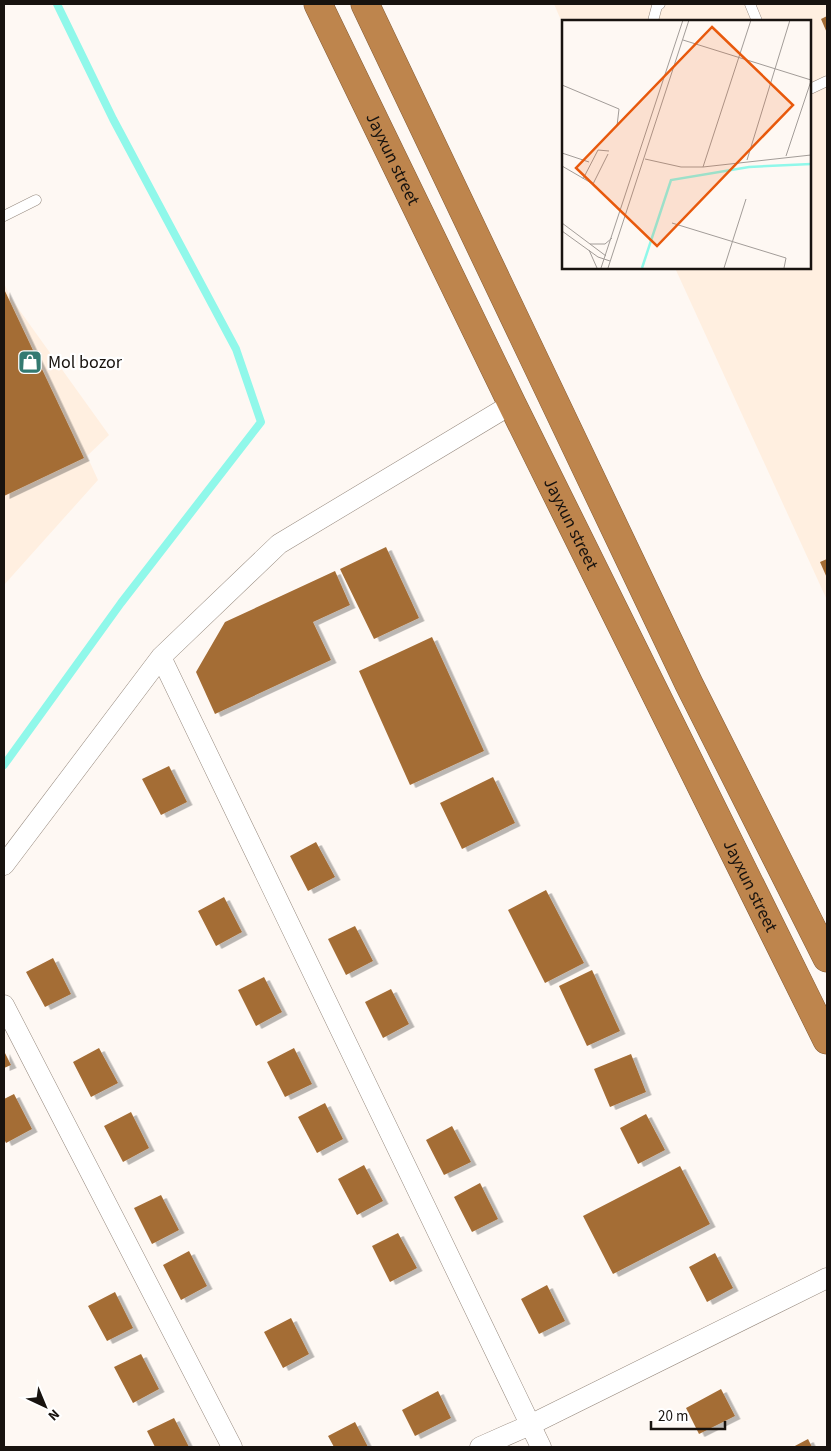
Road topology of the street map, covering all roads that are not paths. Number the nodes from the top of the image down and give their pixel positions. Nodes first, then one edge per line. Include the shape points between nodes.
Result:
1 (318, 4) edge
2 (365, 4) edge
3 (660, 4) edge
4 (750, 4) edge
5 (653, 20) edge
6 (757, 20) edge
7 (827, 81) edge
8 (811, 89) edge
9 (36, 200) dead end
10 (4, 216) edge
11 (512, 404) junction
12 (161, 656) junction
13 (4, 866) edge
14 (827, 958) edge
15 (4, 1005) edge
16 (827, 1040) edge
17 (827, 1278) edge
18 (530, 1425) junction
19 (232, 1447) edge
20 (480, 1447) edge
21 (541, 1447) edge

1 - 11 highway, Jayxun street
2 - 14 highway, Jayxun street via 685,675
3 - 5 lane
4 - 6 lane
7 - 8 lane
9 - 10 lane
11 - 12 street via 279,544
11 - 16 highway, Jayxun street
12 - 13 street
12 - 18 street
15 - 19 street
17 - 18 street
18 - 20 street
18 - 21 street

